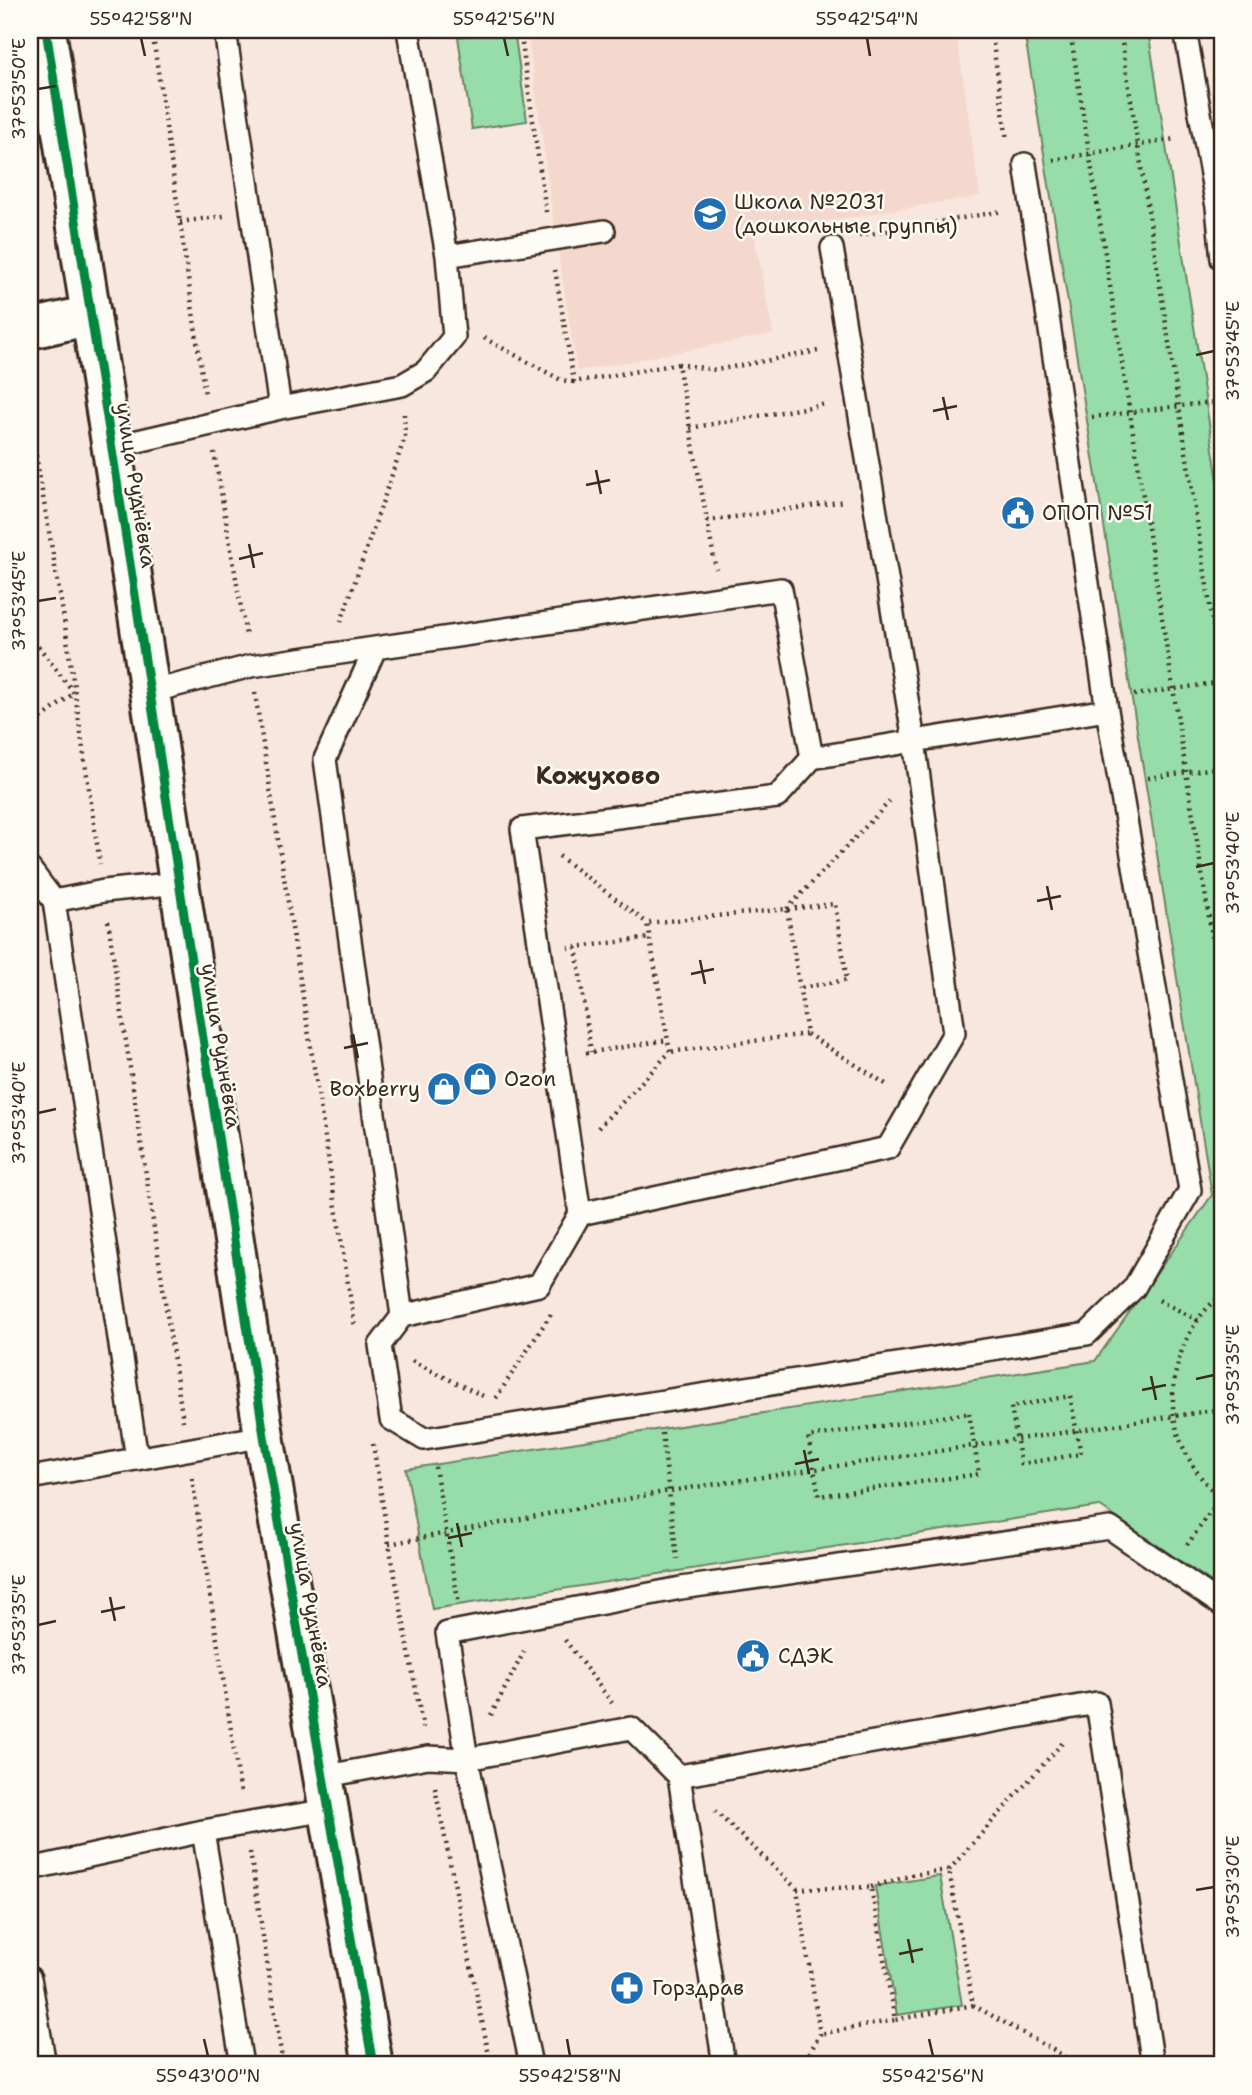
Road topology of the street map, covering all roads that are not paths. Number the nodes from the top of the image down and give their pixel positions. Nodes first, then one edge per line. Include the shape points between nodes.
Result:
1 (46, 30) edge
2 (225, 30) edge
3 (408, 30) edge
4 (1185, 30) edge
5 (41, 74) edge
6 (1025, 164) road end
7 (1219, 207) edge
8 (604, 231) dead end
9 (832, 248) road end
10 (447, 256) junction
11 (1222, 259) edge
12 (91, 315) junction
13 (30, 329) edge
14 (279, 408) junction
15 (112, 447) junction
16 (375, 649) junction
17 (150, 692) junction
18 (1106, 705) junction
19 (914, 741) junction
20 (812, 758) junction
21 (30, 869) edge
22 (178, 883) junction
23 (54, 901) junction
24 (580, 1214) junction
25 (402, 1316) junction
26 (264, 1436) junction
27 (137, 1459) junction
28 (30, 1478) edge
29 (1222, 1605) edge
30 (467, 1759) junction
31 (679, 1776) junction
32 (325, 1794) junction
33 (203, 1831) junction
34 (30, 1869) edge
35 (30, 1978) edge
36 (45, 2065) edge
37 (242, 2065) edge
38 (373, 2065) edge
39 (531, 2065) edge
40 (724, 2065) edge
41 (1153, 2065) edge

1 - 5 street, улица Руднёвка
2 - 14 lane
3 - 10 lane
4 - 7 lane
5 - 12 street, улица Руднёвка
6 - 18 lane
7 - 11 lane
8 - 10 lane
9 - 19 lane
10 - 14 lane via 454,337 426,371 402,385
12 - 13 street
12 - 15 street, улица Руднёвка
14 - 15 lane
15 - 17 street, улица Руднёвка
16 - 17 lane via 251,666
16 - 20 lane via 781,589
16 - 25 lane via 325,759
17 - 22 street, улица Руднёвка
18 - 19 lane
18 - 25 lane via 1191,1190 1134,1288 1087,1334 424,1440 390,1419 380,1345
19 - 20 lane
19 - 24 lane via 954,1033 888,1148
20 - 24 lane via 777,797 522,829
21 - 23 lane
22 - 23 lane
22 - 26 street, улица Руднёвка
23 - 27 lane
24 - 25 lane via 539,1285
26 - 27 lane
26 - 32 street, улица Руднёвка
27 - 28 lane
29 - 30 lane via 1110,1528 681,1588 446,1633
30 - 31 lane via 631,1728
30 - 32 lane via 428,1757
30 - 39 lane
31 - 40 lane
31 - 41 lane via 1097,1703
32 - 33 lane via 246,1825
32 - 38 street, улица Руднёвка
33 - 34 lane
33 - 37 lane
35 - 36 lane

